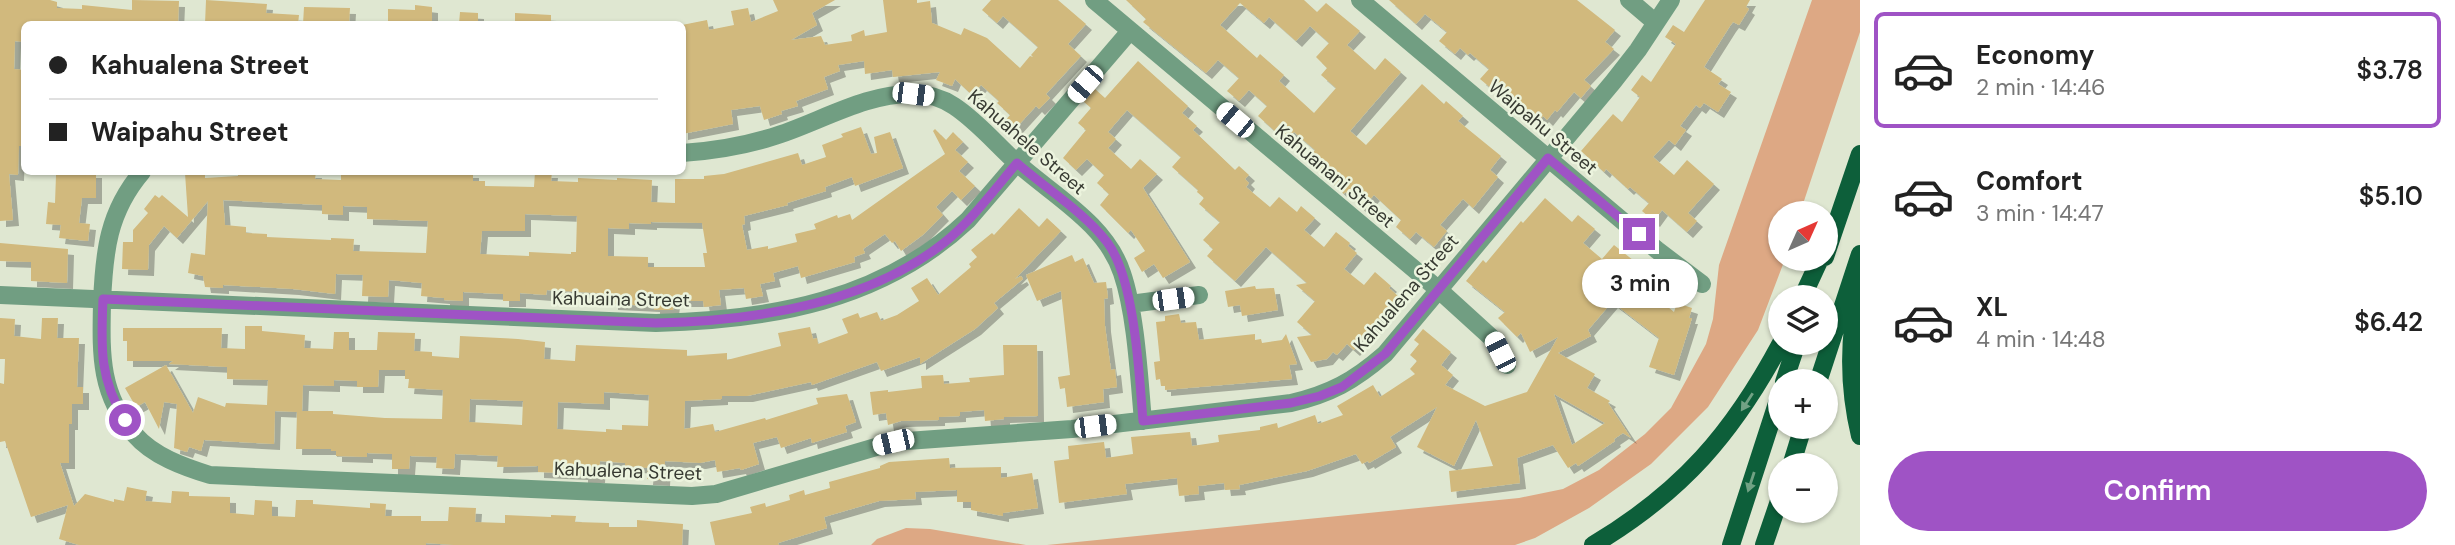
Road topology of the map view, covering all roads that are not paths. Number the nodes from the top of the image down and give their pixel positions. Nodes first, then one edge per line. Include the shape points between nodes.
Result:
1 (1094, 0) edge
2 (1360, 0) edge
3 (1629, 0) edge
4 (1671, 0) edge
5 (1656, 23) junction
6 (1130, 32) junction
7 (686, 153) edge
8 (1860, 154) edge
9 (1548, 158) junction
10 (1017, 163) junction
11 (140, 175) edge
12 (1839, 215) edge
13 (1860, 254) edge
14 (1702, 284) dead end
15 (1860, 286) edge
16 (1439, 290) junction
17 (0, 295) edge
18 (1199, 295) dead end
19 (103, 299) junction
20 (1130, 304) junction
21 (1774, 355) edge
22 (1507, 365) dead end
23 (1822, 369) edge
24 (1143, 421) junction
25 (1768, 431) edge
26 (1860, 436) edge
27 (1771, 523) edge
28 (1593, 545) edge
29 (1731, 545) edge
30 (1764, 545) edge

1 - 6 street, Kahuanani Street
2 - 9 street, Waipahu Street
3 - 5 street
4 - 5 street, Kahualena Street
5 - 9 street, Kahualena Street
6 - 10 street, Kahuaina Street
6 - 16 street, Kahuanani Street
7 - 10 street, Kahuahele Street via 771,138 856,106 913,94 938,97 955,107
8 - 12 main road
9 - 14 street, Waipahu Street
9 - 16 street, Kahualena Street
10 - 19 street, Kahuaina Street via 968,220 915,262 831,299 743,318 656,323
10 - 20 street, Kahuahele Street via 1096,229 1122,273
11 - 19 street via 110,229
13 - 23 main road
15 - 26 main road via 1852,321 1850,373
16 - 22 street, Kahuanani Street via 1494,340
16 - 24 street, Kahualena Street via 1385,354 1342,387 1291,403
17 - 19 street, Kahuaina Street
18 - 20 street
19 - 24 street, Kahualena Street via 100,350 115,404 135,436 160,455 210,475 692,496 739,488 893,442
20 - 24 street, Kahuahele Street
21 -> 28 main road via 1743,409 1688,475 1652,506
25 -> 29 main road
27 - 30 main road

